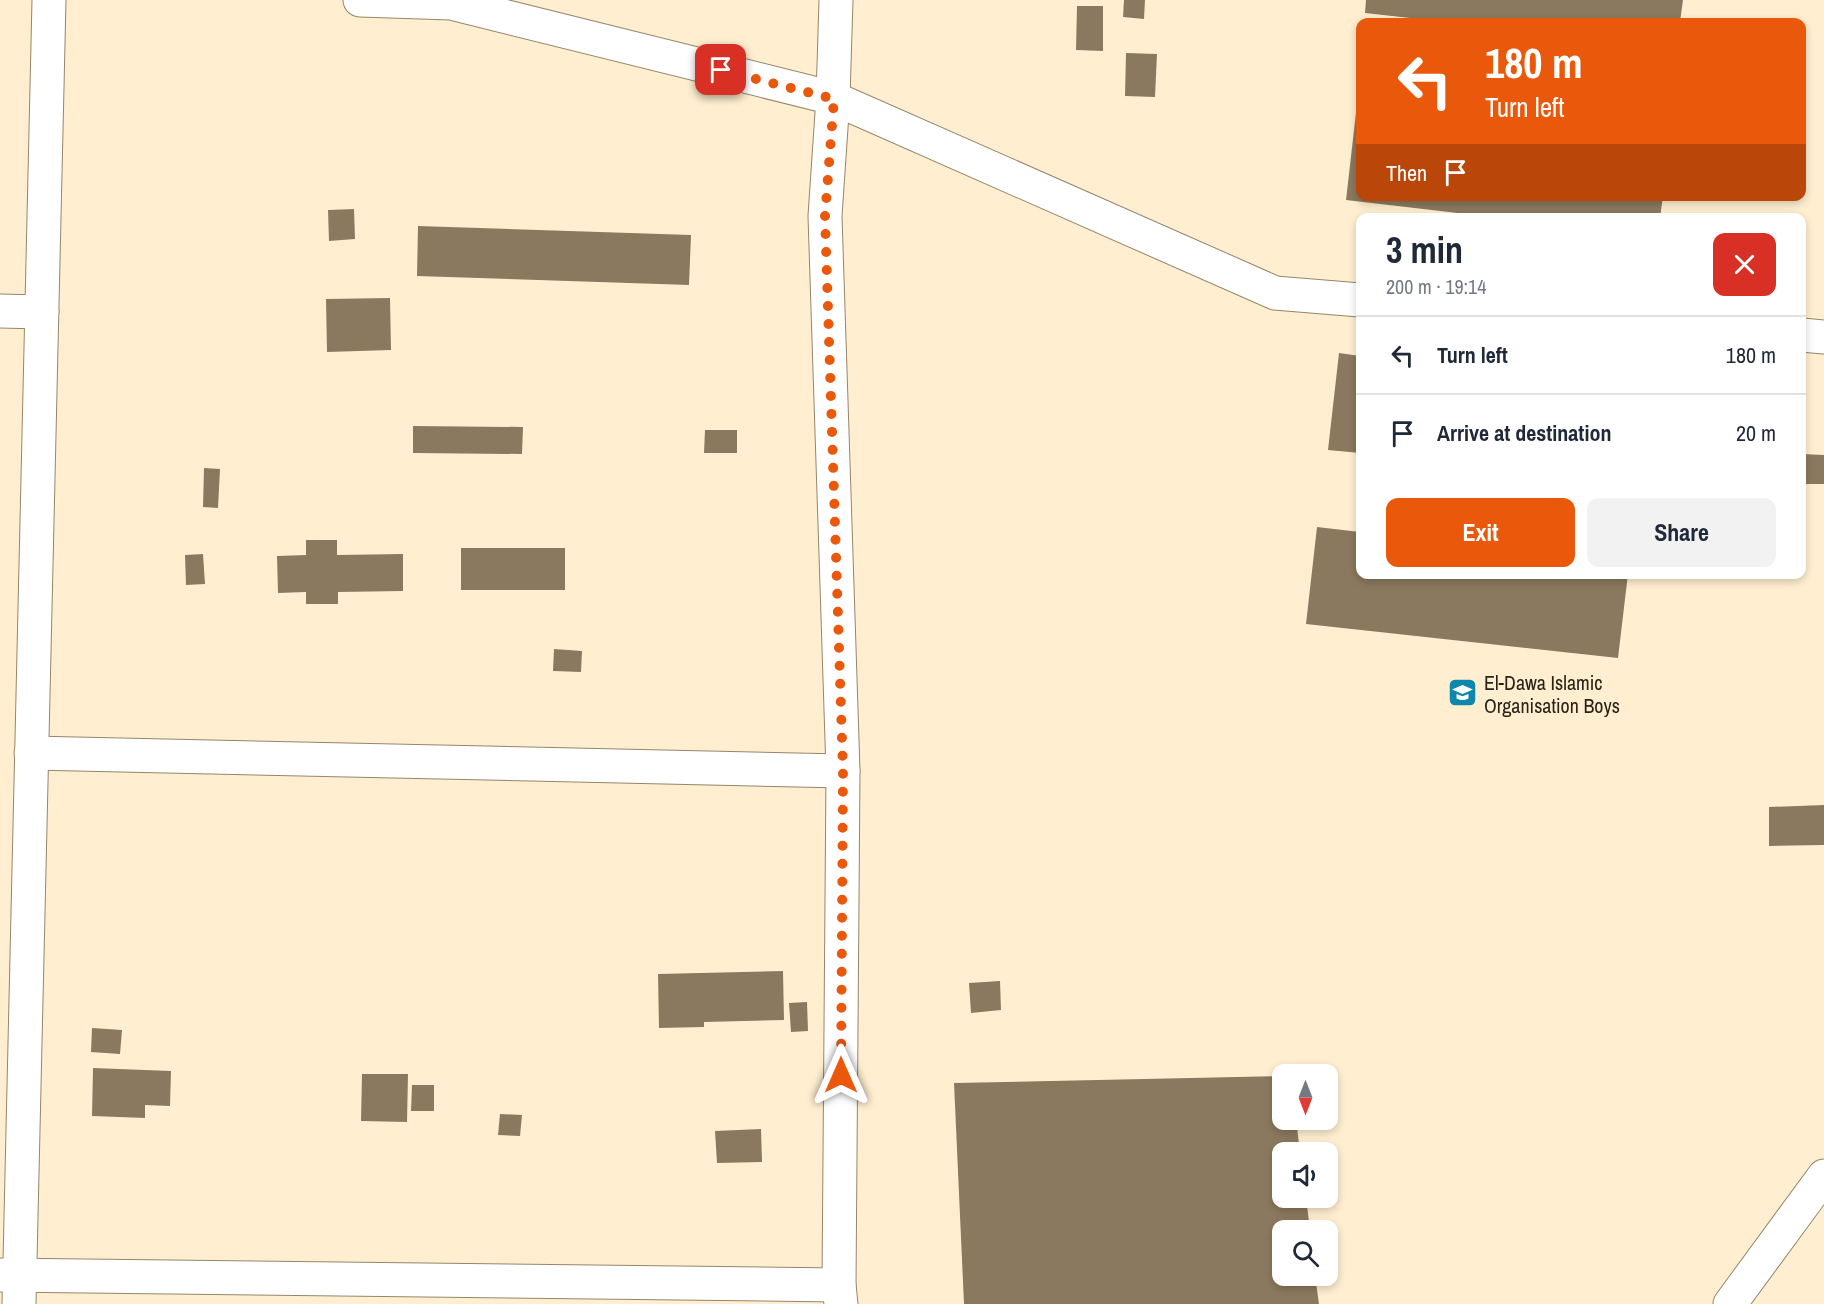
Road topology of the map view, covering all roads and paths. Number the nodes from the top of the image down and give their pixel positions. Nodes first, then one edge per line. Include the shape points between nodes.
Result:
1 (49, 0) edge
2 (360, 0) edge
3 (836, 0) edge
4 (834, 99) junction
5 (1356, 300) edge
6 (0, 311) edge
7 (42, 312) junction
8 (1806, 335) edge
9 (1824, 337) edge
10 (31, 753) junction
11 (843, 771) junction
12 (14, 917) edge
13 (1824, 1176) edge
14 (13, 1285) edge
15 (840, 1294) edge
16 (1730, 1304) edge

1 - 7 street
2 - 4 street via 452,3
3 - 4 street
4 - 5 street via 1275,293
4 - 11 street via 825,216
6 - 7 street
7 - 10 street
8 - 9 street
10 - 11 street
10 - 12 street
11 - 15 street
12 - 14 street
13 - 16 street
14 - 15 street

